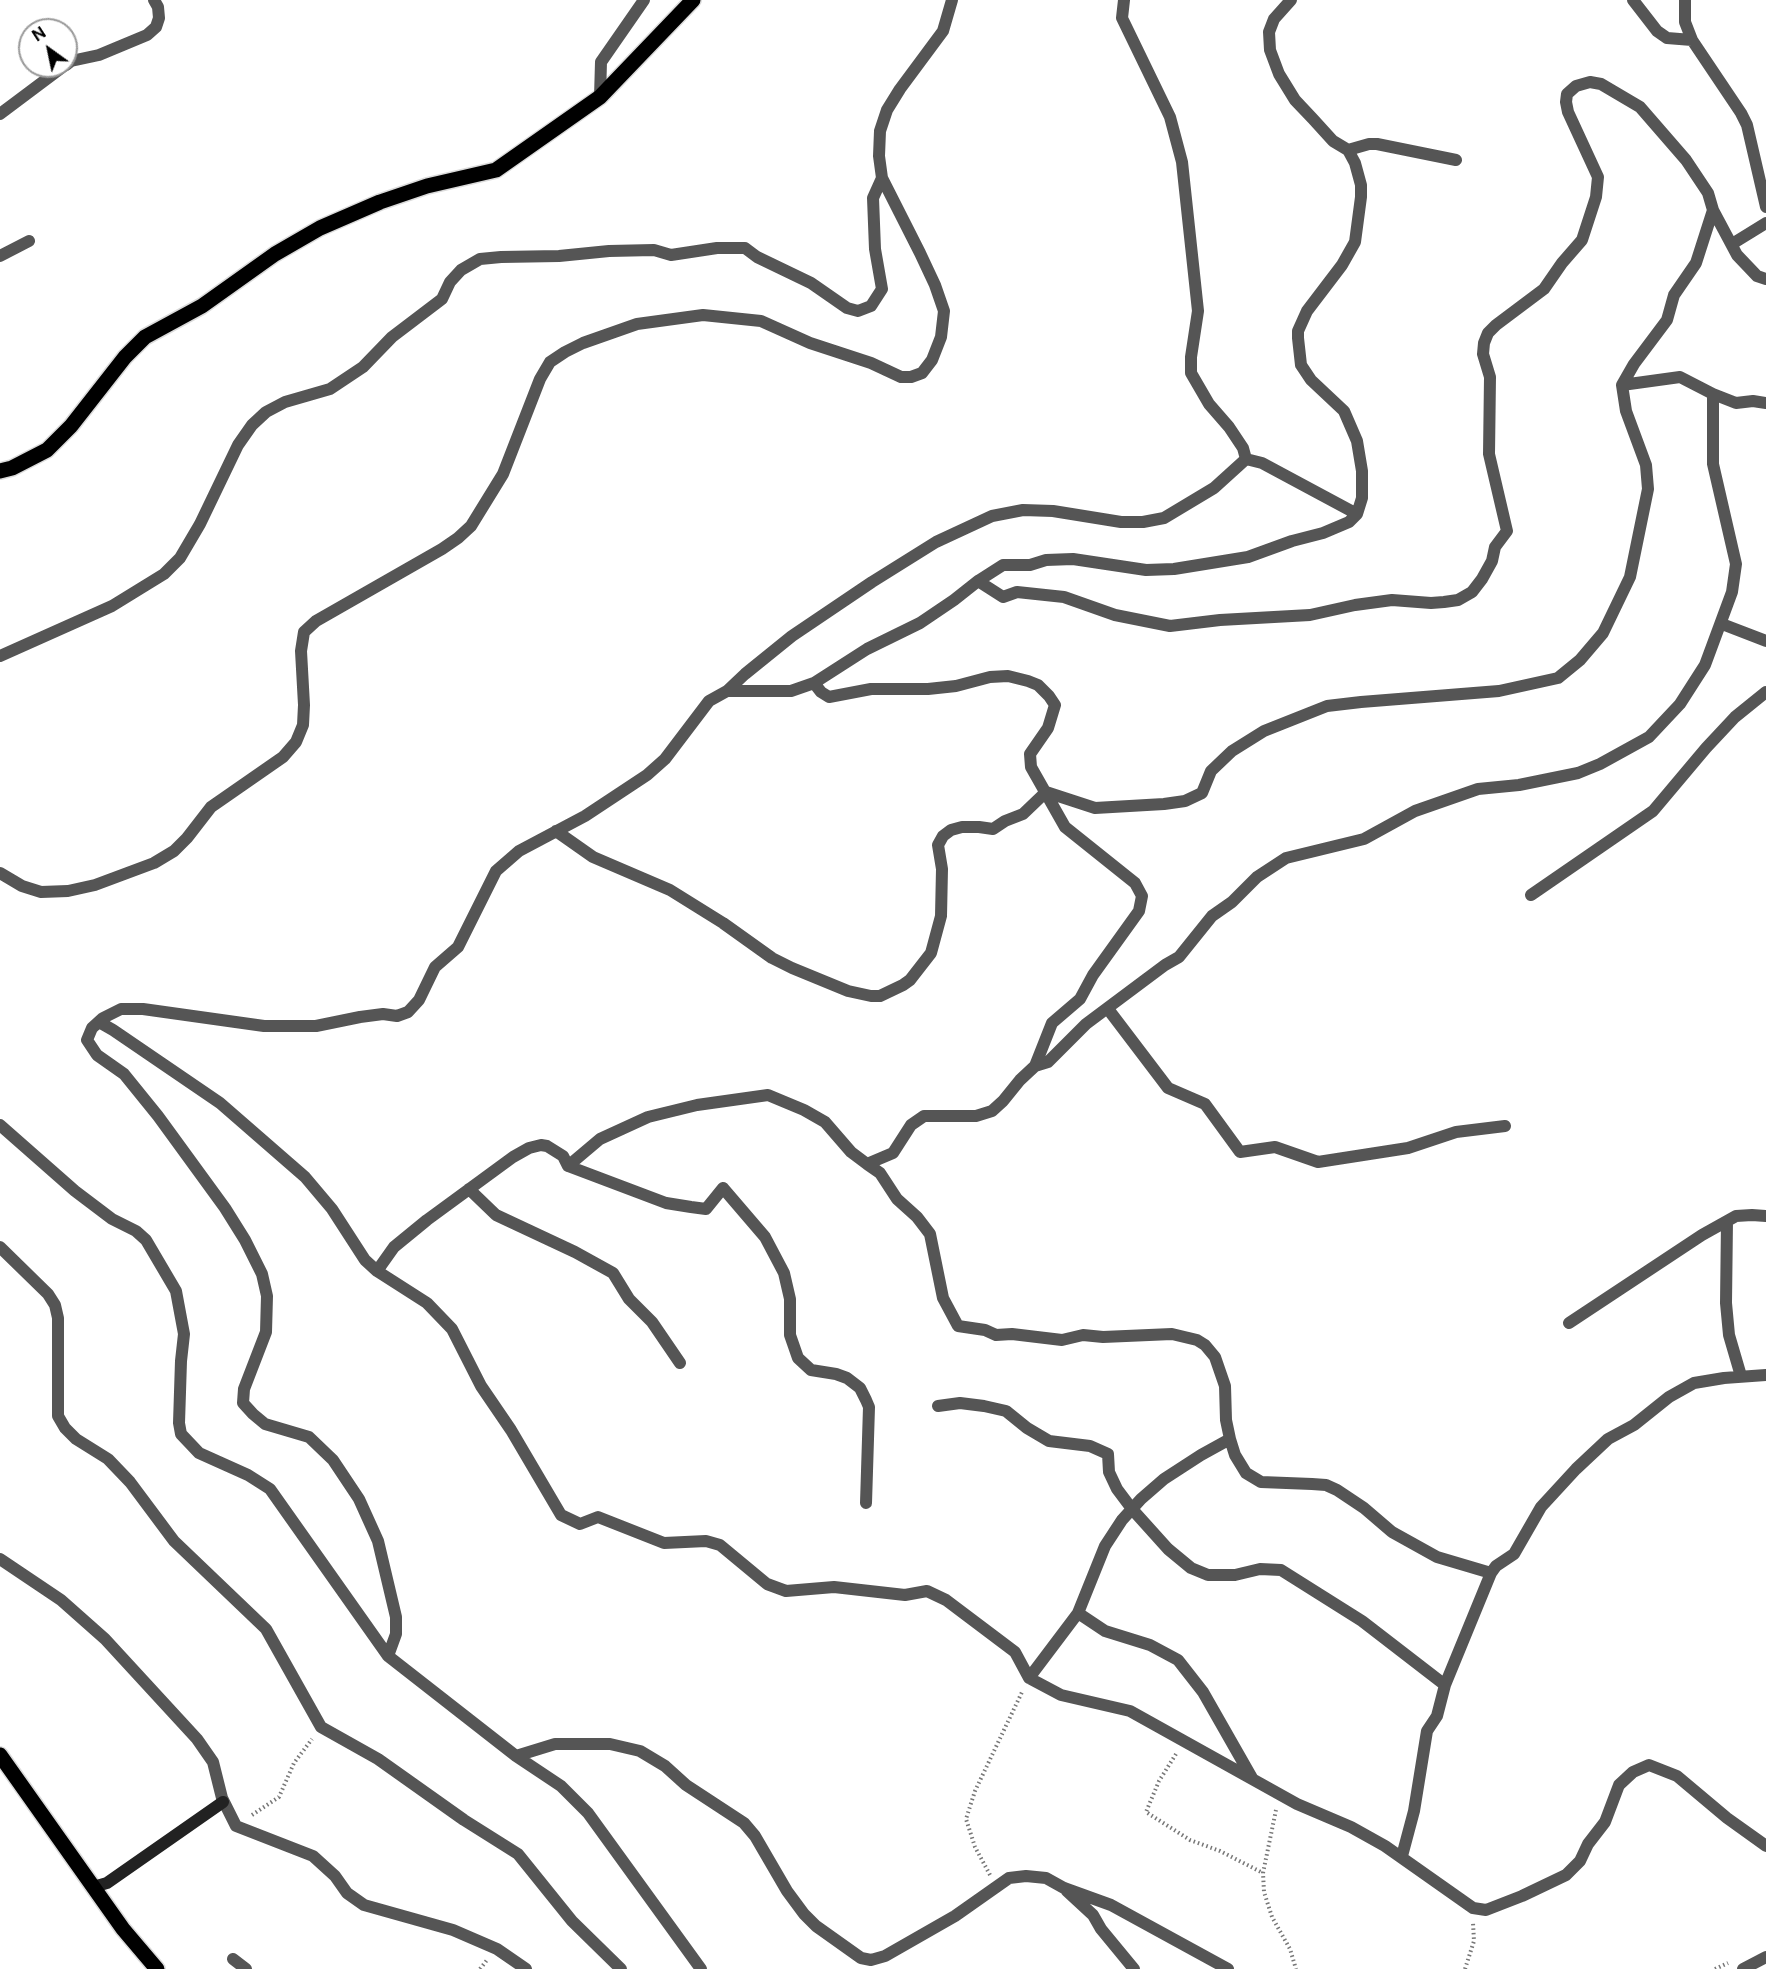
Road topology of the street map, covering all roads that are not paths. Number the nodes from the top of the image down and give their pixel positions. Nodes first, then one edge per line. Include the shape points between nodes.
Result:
1 (154, 0) edge
2 (644, 0) edge
3 (693, 0) edge
4 (952, 0) edge
5 (1124, 0) edge
6 (1291, 0) edge
7 (1633, 0) edge
8 (1685, 0) edge
9 (1692, 40) junction
10 (78, 60) edge
11 (48, 78) edge
12 (600, 97) junction
13 (0, 114) edge
14 (1348, 150) junction
15 (1456, 160) dead end
16 (882, 178) junction
17 (1766, 207) edge
18 (1713, 210) junction
19 (1766, 223) edge
20 (29, 241) dead end
21 (1732, 244) junction
22 (0, 256) edge
23 (1766, 279) edge
24 (1622, 385) junction
25 (1713, 394) junction
26 (1766, 404) edge
27 (1246, 459) junction
28 (0, 471) edge
29 (1357, 514) junction
30 (978, 581) junction
31 (1722, 624) junction
32 (1766, 641) edge
33 (0, 657) edge
34 (814, 683) junction
35 (727, 691) junction
36 (1766, 692) edge
37 (1046, 792) junction
38 (556, 831) junction
39 (0, 873) edge
40 (1531, 894) dead end
41 (1108, 1009) junction
42 (99, 1022) junction
43 (1035, 1066) junction
44 (0, 1125) edge
45 (1505, 1126) dead end
46 (867, 1164) junction
47 (568, 1166) junction
48 (469, 1190) junction
49 (1766, 1216) edge
50 (1727, 1221) junction
51 (0, 1247) edge
52 (377, 1271) junction
53 (1569, 1323) dead end
54 (680, 1363) dead end
55 (1766, 1375) edge
56 (1741, 1376) junction
57 (938, 1406) dead end
58 (1230, 1439) junction
59 (866, 1503) dead end
60 (1132, 1509) junction
61 (0, 1558) edge
62 (1491, 1573) junction
63 (1078, 1613) junction
64 (388, 1656) junction
65 (1029, 1678) junction
66 (1445, 1685) junction
67 (0, 1755) edge
68 (516, 1756) junction
69 (1252, 1779) junction
70 (223, 1802) junction
71 (1766, 1846) edge
72 (1402, 1856) junction
73 (93, 1887) junction
74 (1064, 1888) junction
75 (1766, 1957) edge
76 (233, 1959) dead end
77 (871, 1964) edge
78 (157, 1969) edge
79 (246, 1969) edge
80 (526, 1969) edge
81 (621, 1969) edge
82 (701, 1969) edge
83 (1134, 1969) edge
84 (1228, 1969) edge
85 (1743, 1969) edge

1 - 10 street via 159,18 147,35
2 - 12 street via 601,62
3 - 12 main road
4 - 16 street via 943,31 887,110 880,131
5 - 27 street via 1122,18 1170,117 1182,162 1198,311 1191,373 1243,448
6 - 14 street via 1274,19 1269,32 1270,50 1279,74 1295,100 1333,141
7 - 9 street via 1667,38
8 - 9 street via 1685,22
9 - 17 street via 1747,125
11 - 13 street
12 - 28 main road via 496,171 427,186 380,202 320,228 275,254 202,306 145,337 47,450
14 - 15 street via 1377,144
14 - 29 street via 1361,185 1355,242 1342,266 1307,311 1298,338 1301,365 1344,411 1357,441 1362,498
16 - 33 street via 873,198 875,249 882,289 871,306 858,311 745,248 671,255 654,250 480,259 461,270 442,299 392,338 363,367 330,389 285,402 252,425 180,558 164,574 112,606
16 - 39 street via 944,311 941,337 922,373 901,377 760,321 703,315 637,324 565,352 550,362 540,379 503,474 471,526 442,549 332,611 304,632 303,724 296,742 283,757 211,807 181,844 154,863 68,891 41,892
18 - 21 street
18 - 24 street via 1696,263 1674,295 1666,320
18 - 30 street via 1708,193 1686,160 1640,107 1601,84 1590,82 1566,94 1568,112 1598,177 1596,197 1582,240 1544,288 1488,333 1483,354 1490,377 1489,454 1508,531 1495,547 1482,579 1472,592 1458,600 1392,600 1310,615 1170,626 1115,615 1064,597 1017,592 1003,597
19 - 21 street
20 - 22 street
21 - 23 street via 1746,267
24 - 25 street via 1680,377
24 - 37 street via 1626,411 1646,465 1648,489 1630,577 1603,633 1558,678 1499,691 1327,706 1264,731 1232,751 1211,771 1202,793 1185,801 1095,808
25 - 26 street via 1736,403
25 - 31 street via 1713,464 1736,564
27 - 29 street via 1262,463
27 - 35 street via 1214,488 1164,518 1121,522 1023,510 993,516 936,542 872,582 792,636
29 - 30 street via 1349,522 1248,557 1146,570 1073,559 1046,560 1030,565 1003,565
30 - 34 street via 920,623 867,649
31 - 32 street
31 - 41 street via 1705,665 1680,704 1649,737 1578,772 1478,789 1415,811 1364,839 1286,858 1212,916 1179,957
34 - 35 street via 791,691
34 - 37 street via 829,697 871,689 956,686 990,677 1008,676 1038,685 1055,705 1048,728 1029,761
35 - 38 street via 709,701 665,759 647,775
36 - 40 street via 1735,717 1653,811
37 - 38 street via 1023,814 993,829 962,827 943,836 938,845 941,916 935,945 910,980 880,996 848,991 782,963 678,896 593,857
37 - 43 street via 1065,827 1130,878 1142,896 1139,910 1080,999 1052,1023
38 - 42 street via 519,851 496,871 458,947 435,967 419,1000 408,1012 316,1026 264,1026 121,1009
41 - 43 street via 1086,1024 1048,1062
41 - 45 street via 1168,1088 1205,1104 1240,1152 1275,1147 1318,1162 1408,1148 1456,1132
42 - 52 street via 220,1103 274,1149 305,1177
42 - 64 street via 87,1040 97,1055 124,1074 158,1116 225,1208 262,1274 267,1296 266,1332 244,1389 243,1403 265,1424 309,1437 333,1460 359,1499 378,1541 396,1617 396,1634
43 - 46 street via 992,1111 976,1116 924,1116 911,1125 893,1153
44 - 64 street via 75,1191 146,1240 176,1291 184,1334 181,1434 198,1453 270,1489
46 - 47 street via 825,1122 768,1095 648,1117 600,1139
46 - 58 street via 880,1173 897,1199 930,1234 943,1298 958,1326 996,1335 1062,1340 1083,1335 1172,1334 1197,1340 1215,1357 1225,1386
47 - 48 street via 563,1156 541,1145 513,1157
47 - 59 street via 666,1203 691,1208 706,1209 723,1188 765,1237 784,1273 790,1299 790,1335 798,1358 812,1370 847,1378 860,1388 866,1400
48 - 52 street via 394,1247
48 - 54 street via 495,1215 613,1273
49 - 50 street via 1744,1215
50 - 53 street
50 - 56 street via 1726,1303 1729,1335
51 - 81 street via 55,1305 58,1416 65,1428 108,1459 174,1541 266,1629 321,1727 378,1759 518,1854 572,1921
52 - 65 street via 427,1303 452,1329 481,1386 561,1515 580,1524 598,1517 664,1543 706,1541 720,1545 755,1577 775,1589 834,1587 905,1595 927,1591 946,1600 1015,1652
55 - 56 street
56 - 62 street via 1708,1380 1682,1389 1608,1440 1541,1507 1514,1554
57 - 60 street via 960,1403 1006,1411 1049,1441 1090,1446 1108,1454 1109,1472
58 - 60 street via 1164,1479
58 - 62 street via 1246,1473 1261,1482 1326,1485 1364,1508 1392,1532 1437,1557
60 - 63 street via 1105,1546
60 - 66 street via 1191,1568 1208,1575 1281,1570 1362,1621
61 - 70 street via 61,1600 105,1639 197,1739 213,1762
62 - 66 street
63 - 65 street
63 - 69 street via 1105,1631 1150,1645 1178,1660 1203,1692
64 - 68 street
65 - 69 street via 1061,1695 1130,1711
66 - 72 street via 1437,1716 1427,1731
67 - 73 main road
68 - 77 street via 555,1744 610,1744 640,1751 744,1823 804,1914
68 - 82 street via 561,1786 588,1813
69 - 72 street
70 - 73 street via 107,1883
70 - 80 street via 236,1826 313,1856 347,1893 364,1905 453,1930 496,1949
71 - 72 street via 1677,1776 1649,1765 1633,1772 1619,1785 1605,1822 1566,1875 1486,1910 1473,1908
73 - 78 main road
74 - 77 street via 1046,1878 1010,1878 955,1916
74 - 83 street via 1093,1915
74 - 84 street via 1112,1905
75 - 85 street
76 - 79 street

